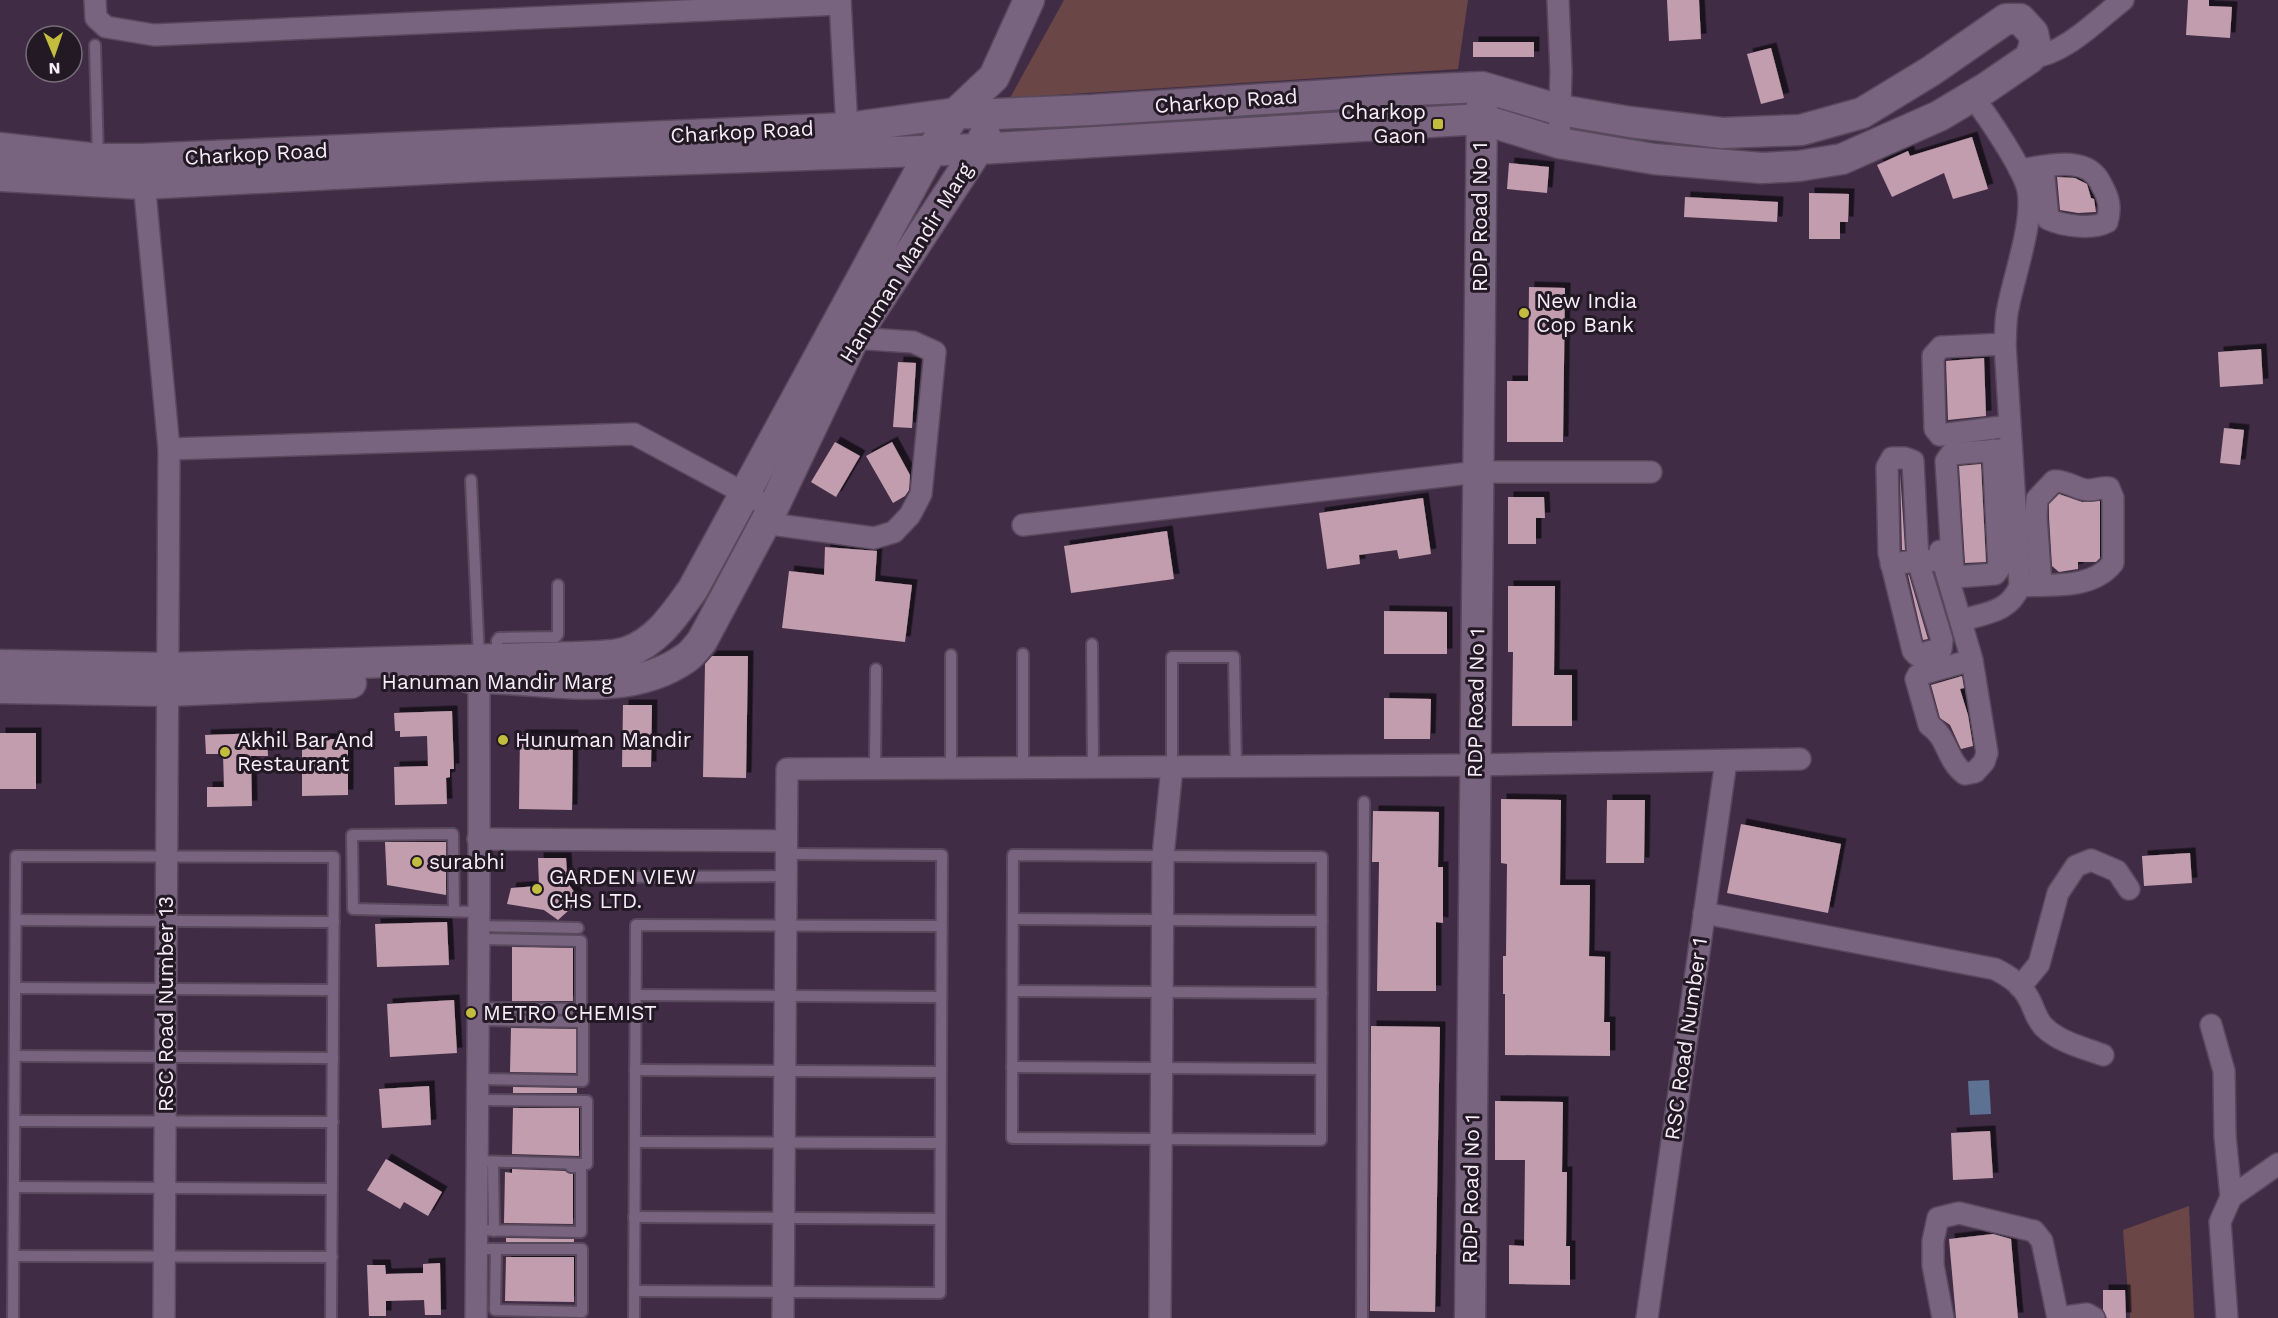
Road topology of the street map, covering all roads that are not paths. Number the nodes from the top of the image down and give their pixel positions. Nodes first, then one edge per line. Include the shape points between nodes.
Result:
1 (94, 0) edge
2 (1029, 0) edge
3 (1558, 0) edge
4 (2123, 0) edge
5 (840, 2) edge
6 (95, 45) dead end
7 (2030, 58) junction
8 (994, 77) junction
9 (1482, 87) junction
10 (1972, 96) junction
11 (1560, 110) junction
12 (956, 112) junction
13 (995, 114) junction
14 (1481, 119) junction
15 (847, 128) junction
16 (1559, 143) junction
17 (0, 148) edge
18 (932, 149) junction
19 (978, 149) junction
20 (99, 159) junction
21 (2043, 167) dead end
22 (2020, 170) junction
23 (143, 171) junction
24 (0, 176) edge
25 (854, 338) junction
26 (2005, 344) junction
27 (2009, 426) junction
28 (169, 449) junction
29 (2002, 450) junction
30 (1478, 472) junction
31 (1651, 472) dead end
32 (471, 480) dead end
33 (745, 493) junction
34 (768, 516) junction
35 (1023, 525) dead end
36 (1918, 561) junction
37 (1891, 564) junction
38 (558, 585) dead end
39 (2020, 585) junction
40 (2041, 585) junction
41 (1962, 620) junction
42 (1092, 644) dead end
43 (1023, 654) dead end
44 (951, 655) dead end
45 (1972, 660) junction
46 (0, 665) edge
47 (485, 665) junction
48 (876, 669) dead end
49 (168, 679) junction
50 (0, 688) edge
51 (1800, 759) dead end
52 (1726, 761) junction
53 (1475, 765) junction
54 (1172, 767) junction
55 (1236, 767) junction
56 (875, 768) junction
57 (951, 768) junction
58 (1023, 768) junction
59 (1093, 768) junction
60 (1364, 802) dead end
61 (478, 839) junction
62 (786, 847) junction
63 (166, 856) junction
64 (1163, 856) junction
65 (786, 876) junction
66 (621, 877) dead end
67 (2129, 889) dead end
68 (453, 911) junction
69 (1704, 913) junction
70 (1013, 919) junction
71 (16, 920) junction
72 (1162, 920) junction
73 (166, 921) junction
74 (1322, 921) junction
75 (334, 922) junction
76 (479, 925) junction
77 (786, 926) junction
78 (942, 926) junction
79 (578, 928) dead end
80 (2020, 987) junction
81 (16, 988) junction
82 (165, 989) junction
83 (333, 990) junction
84 (1013, 991) junction
85 (1162, 992) junction
86 (1322, 993) junction
87 (636, 995) junction
88 (785, 996) junction
89 (941, 997) junction
90 (479, 1014) junction
91 (2211, 1025) dead end
92 (2103, 1055) dead end
93 (15, 1056) junction
94 (165, 1057) junction
95 (333, 1058) junction
96 (1012, 1067) junction
97 (1162, 1068) junction
98 (1321, 1068) junction
99 (635, 1071) junction
100 (784, 1071) junction
101 (941, 1072) junction
102 (478, 1089) junction
103 (15, 1121) junction
104 (165, 1121) junction
105 (333, 1122) junction
106 (1161, 1139) junction
107 (635, 1142) junction
108 (784, 1143) junction
109 (940, 1143) junction
110 (2278, 1164) edge
111 (483, 1165) junction
112 (14, 1187) junction
113 (164, 1188) junction
114 (332, 1189) junction
115 (2231, 1197) junction
116 (634, 1217) junction
117 (783, 1218) junction
118 (940, 1219) junction
119 (486, 1240) junction
120 (14, 1256) junction
121 (164, 1256) junction
122 (332, 1257) junction
123 (634, 1291) junction
124 (783, 1292) junction
125 (14, 1318) edge
126 (164, 1318) edge
127 (331, 1318) edge
128 (476, 1318) edge
129 (634, 1318) edge
130 (783, 1318) edge
131 (1160, 1318) edge
132 (1362, 1318) edge
133 (1470, 1318) edge
134 (1647, 1318) edge
135 (1943, 1318) edge
136 (2058, 1318) edge
137 (2094, 1318) edge
138 (2227, 1318) edge

1 - 5 street via 96,18 106,27 154,34
2 - 8 street
3 - 11 street
4 - 7 street via 2046,56
5 - 15 street
6 - 20 lane
7 - 10 street
7 - 11 street, Charkop Road via 2035,43 2032,33 2020,19 2006,19 1862,113 1801,130 1722,133
8 - 12 street
8 - 13 street
9 - 11 street, Charkop Road
9 - 13 street, Charkop Road
9 - 14 street, RDP Road No 1
10 - 16 street via 1939,116 1842,159 1799,166 1762,168 1654,159
10 - 22 street
11 - 16 street
12 - 13 street, Charkop Road
12 - 15 street, Charkop Road
12 - 18 street
13 - 19 street, Hanuman Mandir Marg
14 - 16 street
14 - 19 street, Charkop Road
14 - 30 street, RDP Road No 1
15 - 23 street, Charkop Road
17 - 20 street, Charkop Road
18 - 19 street, Charkop Road
18 - 23 street, Charkop Road via 487,166
18 - 33 street
19 - 25 street, Hanuman Mandir Marg
20 - 23 street, Charkop Road
21 - 22 street
22 - 26 street via 2028,190 2029,212 2007,311
23 - 24 street, Charkop Road
23 - 28 street, RSC Road Number 13
25 - 34 street, Hanuman Mandir Marg
25 - 34 street via 913,342 934,352 921,494 910,515 894,532 874,538
26 - 27 street
26 - 27 street via 1941,347 1934,356 1935,429 1940,435
27 - 29 street
28 - 33 street via 634,434
28 - 49 street, RSC Road Number 13
29 - 29 street via 1951,454 1946,461 1956,577 1995,574 1999,569
29 - 39 street
30 - 31 street
30 - 35 street
30 - 53 street, RDP Road No 1
32 - 47 lane
33 - 34 street
33 - 47 street via 693,589 655,638 626,653
34 - 47 street, Hanuman Mandir Marg via 702,641 687,657 663,671 633,680 594,684
36 - 37 street
36 - 37 street via 1941,649 1917,655
36 - 37 street via 1912,461 1892,458 1887,467
36 - 41 street via 1941,555
38 - 47 lane via 558,634 499,638
39 - 40 street
39 - 41 street via 2015,598 2005,607
40 - 40 street via 2089,581 2113,563 2113,498 2109,488 2087,490 2054,481 2037,499
41 - 45 street
42 - 59 lane
43 - 58 lane
44 - 57 lane
45 - 45 street via 1987,753 1976,772 1965,774 1955,766 1942,738 1929,725 1916,679 1918,675
46 - 49 street
47 - 49 street, Hanuman Mandir Marg
47 - 61 street
48 - 56 lane
49 - 50 street, Hanuman Mandir Marg
49 - 63 street, RSC Road Number 13
51 - 52 street
52 - 53 street
52 - 69 street, RSC Road Number 1
53 - 55 street
53 - 133 street, RDP Road No 1
54 - 55 street
54 - 55 lane via 1172,657 1234,657
54 - 59 street
54 - 64 street
56 - 57 street
56 - 62 street via 787,769
57 - 58 street
58 - 59 street
60 - 132 lane
61 - 62 street
61 - 76 street
62 - 65 street
62 - 78 lane via 942,855
63 - 71 lane via 16,856
63 - 73 street, RSC Road Number 13
63 - 75 lane via 334,857
64 - 70 lane via 1014,855
64 - 72 street
64 - 74 lane via 1322,857
65 - 66 lane
65 - 77 street
67 - 80 street via 2117,871 2108,867 2091,860 2076,866 2058,893 2039,964
68 - 68 lane via 453,834 352,835 353,909
68 - 76 lane
69 - 80 street via 1995,969
69 - 134 street, RSC Road Number 1
70 - 72 lane
70 - 84 lane
71 - 73 lane
71 - 81 lane
72 - 74 lane
72 - 85 street
73 - 75 lane
73 - 82 street, RSC Road Number 13
74 - 86 lane
75 - 83 lane
76 - 79 lane
76 - 90 street
76 - 90 lane via 581,941 581,1009
77 - 78 lane
77 - 87 lane via 636,925
77 - 88 street
78 - 89 lane
80 - 92 street via 2045,1028 2059,1038
81 - 82 lane
81 - 93 lane
82 - 83 lane
82 - 94 street, RSC Road Number 13
83 - 95 lane
84 - 85 lane
84 - 96 lane
85 - 86 lane
85 - 97 street
86 - 98 lane
87 - 88 lane
87 - 99 lane
88 - 89 lane
88 - 100 street
89 - 101 lane
90 - 102 street
90 - 102 lane via 583,1022 583,1081
91 - 115 street via 2224,1071
93 - 94 lane
93 - 103 lane
94 - 95 lane
94 - 104 street, RSC Road Number 13
95 - 105 lane
96 - 97 lane
96 - 106 lane via 1012,1138
97 - 98 lane
97 - 106 street
98 - 106 lane via 1321,1140
99 - 100 lane
99 - 107 lane
100 - 101 lane
100 - 108 street
101 - 109 lane
102 - 111 street
102 - 111 lane via 587,1101 587,1164
103 - 104 lane
103 - 112 lane
104 - 105 lane
104 - 113 street, RSC Road Number 13
105 - 114 lane
106 - 131 street
107 - 108 lane
107 - 116 lane
108 - 109 lane
108 - 117 street
109 - 118 lane
110 - 115 street
111 - 119 street
111 - 119 lane via 581,1167 581,1232
112 - 113 lane
112 - 120 lane
113 - 114 lane
113 - 121 street, RSC Road Number 13
114 - 122 lane
115 - 138 street via 2220,1222
116 - 117 lane
116 - 123 lane
117 - 118 lane
117 - 124 street
118 - 124 lane via 940,1293
119 - 119 lane via 495,1310 582,1312 582,1249
119 - 128 street
120 - 121 lane
120 - 125 lane
121 - 122 lane
121 - 126 street, RSC Road Number 13
122 - 127 lane
123 - 124 lane
123 - 129 lane
124 - 130 street
135 - 136 street via 1933,1241 1938,1218 1959,1213 2034,1231 2042,1240
136 - 137 street via 2087,1314

